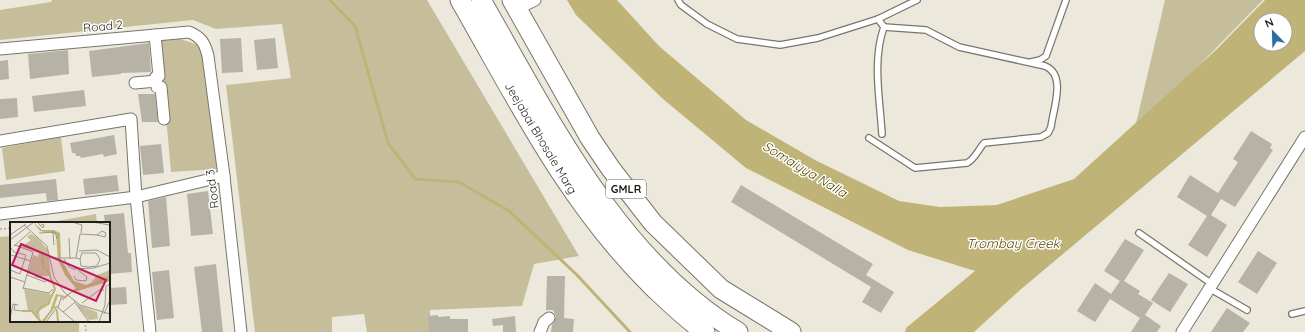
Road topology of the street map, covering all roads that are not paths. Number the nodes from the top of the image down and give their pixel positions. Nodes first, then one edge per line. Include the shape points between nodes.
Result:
1 (460, 0) edge
2 (481, 0) edge
3 (536, 0) edge
4 (678, 0) edge
5 (917, 0) edge
6 (1066, 0) edge
7 (515, 5) edge
8 (878, 19) junction
9 (884, 27) junction
10 (155, 35) junction
11 (205, 44) joint
12 (0, 48) edge
13 (1028, 62) junction
14 (156, 81) junction
15 (135, 83) dead end
16 (164, 119) dead end
17 (882, 134) dead end
18 (1305, 137) edge
19 (869, 138) dead end
20 (0, 141) edge
21 (224, 176) junction
22 (136, 197) junction
23 (0, 214) edge
24 (1139, 233) dead end
25 (1210, 286) junction
26 (1247, 310) dead end
27 (1305, 311) edge
28 (1292, 314) dead end
29 (549, 318) dead end
30 (150, 332) edge
31 (241, 332) edge
32 (540, 332) edge
33 (705, 332) edge
34 (738, 332) edge
35 (791, 332) edge
36 (1182, 332) edge

1 - 33 highway, Jeejabai Bhosale Marg via 552,162 574,194 619,252 693,324
2 - 34 highway via 568,152 589,183 629,234 664,272 704,310
3 - 7 street
4 - 8 lane via 707,24 737,39 780,45 818,38
5 - 8 lane
6 - 13 lane via 1046,56
7 - 35 highway, GMLR via 590,138 653,223 721,289
8 - 9 lane
9 - 13 lane via 926,30 959,47
9 - 17 lane via 880,37 877,69
10 - 11 street, Road 2 via 189,32 198,36
10 - 12 street, Road 2
10 - 14 street via 159,76 156,77
11 - 21 street, Road 3
13 - 19 lane via 1051,69 1057,79 1051,127 1048,133 1041,137 984,143 973,160 967,163 915,168
14 - 15 street
14 - 16 street via 157,87 161,87
18 - 25 street
20 - 22 street via 131,119
21 - 22 street
21 - 31 street, Road 3
22 - 23 street
22 - 30 street
24 - 25 lane
25 - 26 lane
25 - 36 street
27 - 28 lane
29 - 32 street via 544,322

